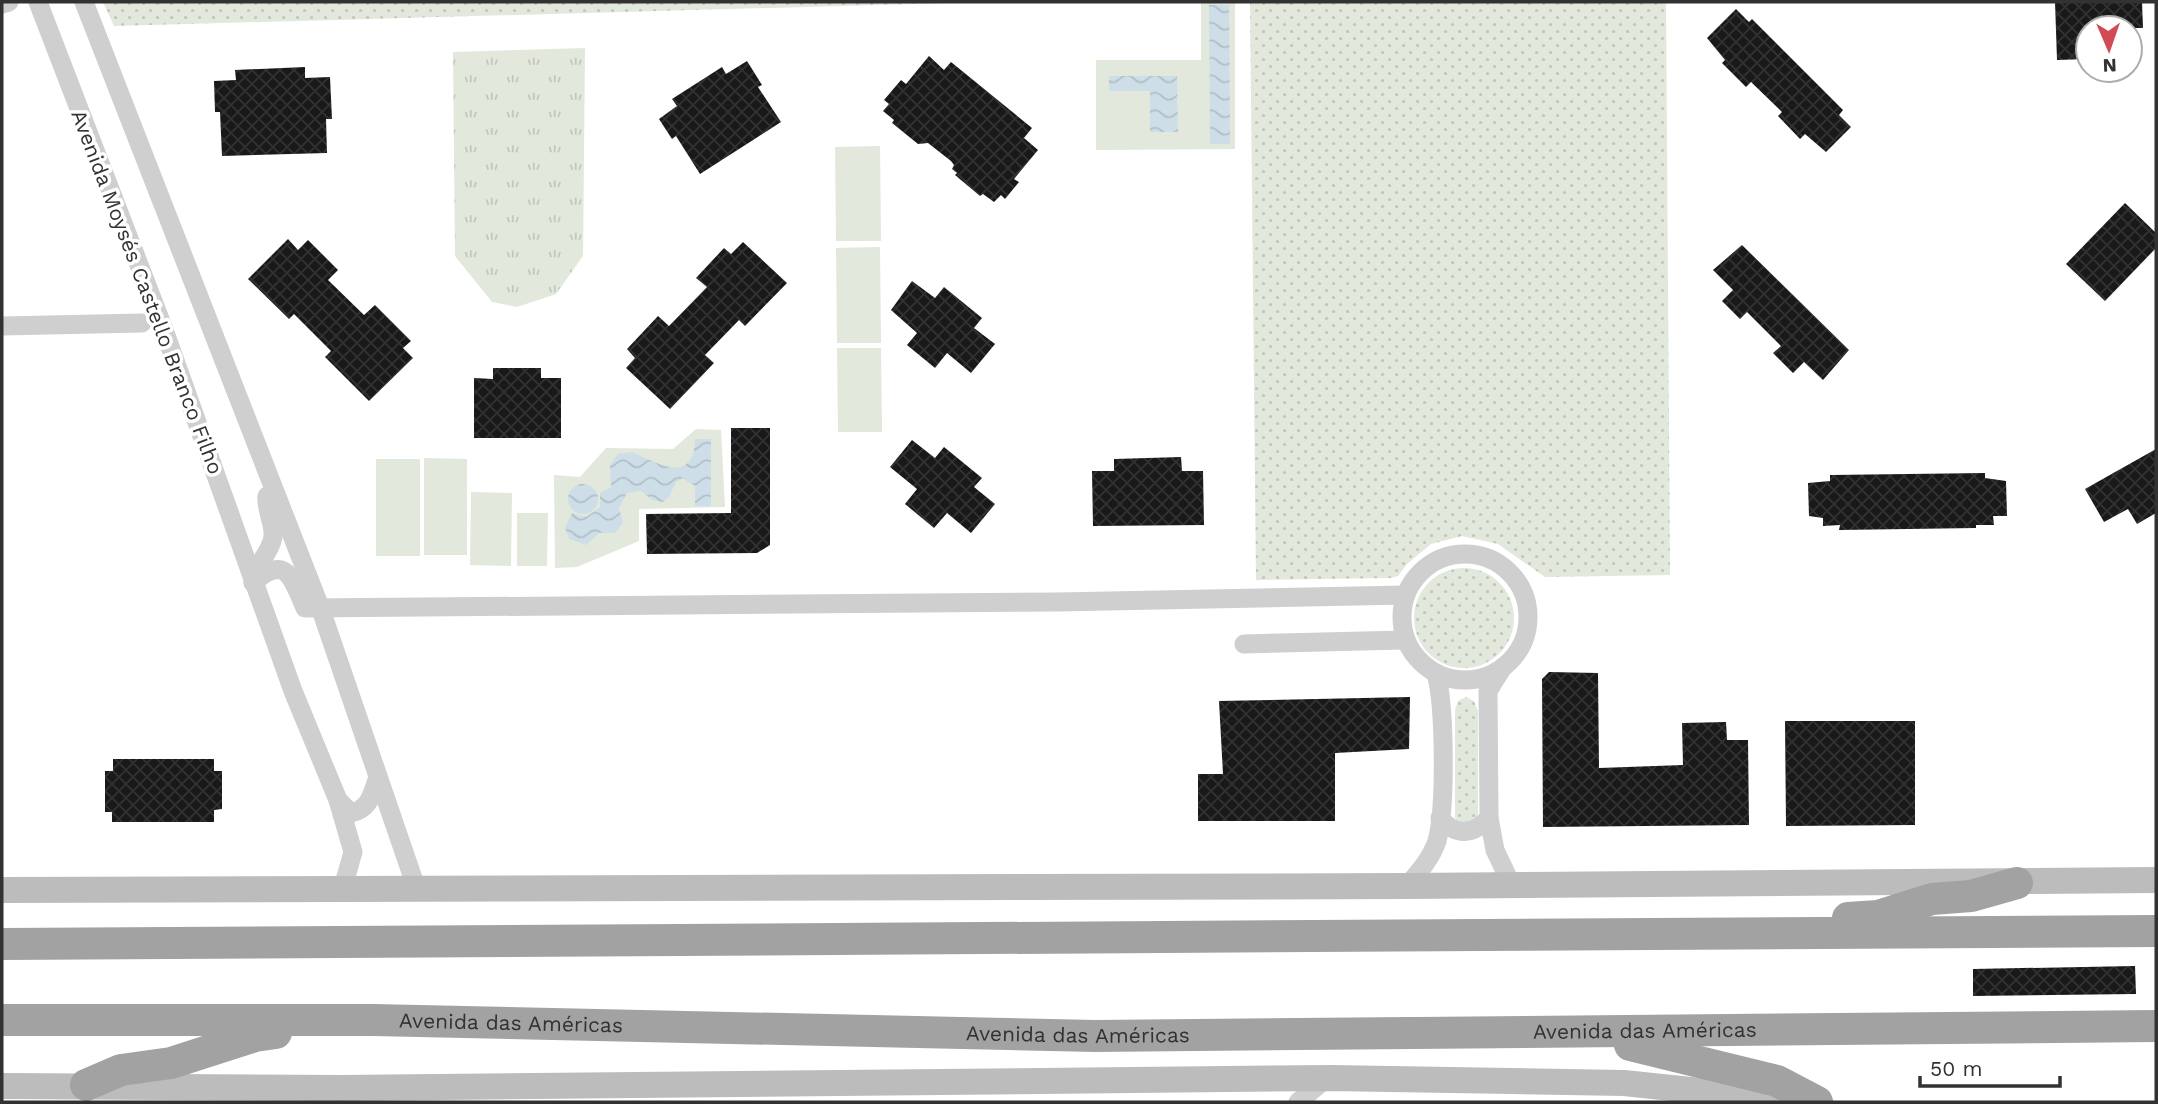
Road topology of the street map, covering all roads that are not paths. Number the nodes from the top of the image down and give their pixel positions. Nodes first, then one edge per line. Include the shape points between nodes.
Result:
1 (9, 2) edge
2 (38, 2) edge
3 (84, 2) edge
4 (2, 4) edge
5 (142, 323) dead end
6 (2, 326) edge
7 (269, 484) junction
8 (253, 583) junction
9 (1405, 595) junction
10 (320, 607) junction
11 (1405, 640) junction
12 (1244, 644) dead end
13 (1504, 666) junction
14 (1436, 673) junction
15 (378, 777) junction
16 (338, 800) junction
17 (1440, 818) junction
18 (1489, 818) junction
19 (2156, 880) edge
20 (2017, 883) junction
21 (1512, 886) junction
22 (343, 887) junction
23 (416, 887) junction
24 (1407, 887) junction
25 (2, 890) edge
26 (2156, 931) edge
27 (1813, 935) junction
28 (2, 944) edge
29 (2, 1020) edge
30 (373, 1020) junction
31 (2156, 1026) edge
32 (1532, 1034) junction
33 (1327, 1078) junction
34 (86, 1085) junction
35 (1649, 1085) junction
36 (2, 1086) edge
37 (341, 1088) junction
38 (236, 1102) edge
39 (1298, 1102) edge
40 (1674, 1102) edge
41 (1805, 1102) edge
42 (1817, 1102) edge

1 - 4 street
2 - 8 street, Avenida Moysés Castello Branco Filho via 163,327
3 - 7 street
5 - 6 street
7 - 8 street via 266,509 272,541 257,563
7 - 10 street
8 - 10 street via 277,568 291,576 305,608
8 - 16 street, Avenida Moysés Castello Branco Filho
9 - 10 street
9 - 11 street via 1401,610
9 - 13 street via 1415,577 1450,555 1471,554 1508,570 1527,606 1527,626 1521,646
10 - 15 street
11 - 12 street
11 - 14 street via 1418,659
13 - 14 street via 1471,679
13 - 18 street via 1488,691
14 - 17 street via 1442,697
15 - 16 street via 369,804 361,811 351,813
15 - 23 street
16 - 22 street, Avenida Moysés Castello Branco Filho via 353,852
17 - 18 street via 1448,828 1460,832 1477,830
17 - 24 street via 1427,863
18 - 21 street via 1494,850
19 - 20 main road
20 - 21 main road
20 - 27 highway via 1971,896 1923,901 1878,916 1837,920
21 - 24 main road
22 - 23 main road
22 - 25 main road
23 - 24 main road
26 - 27 highway
27 - 28 highway
29 - 30 highway, Avenida das Américas
30 - 32 highway, Avenida das Américas via 1095,1036
30 - 34 highway via 331,1031 255,1036 181,1060 121,1070
31 - 32 highway, Avenida das Américas
32 - 42 highway via 1577,1043 1652,1048 1777,1082
33 - 35 main road, Avenida das Américas
33 - 37 main road, Avenida das Américas
33 - 39 street
34 - 36 main road, Avenida das Américas
34 - 37 main road, Avenida das Américas
35 - 40 main road
35 - 41 main road, Avenida das Américas
37 - 38 main road

